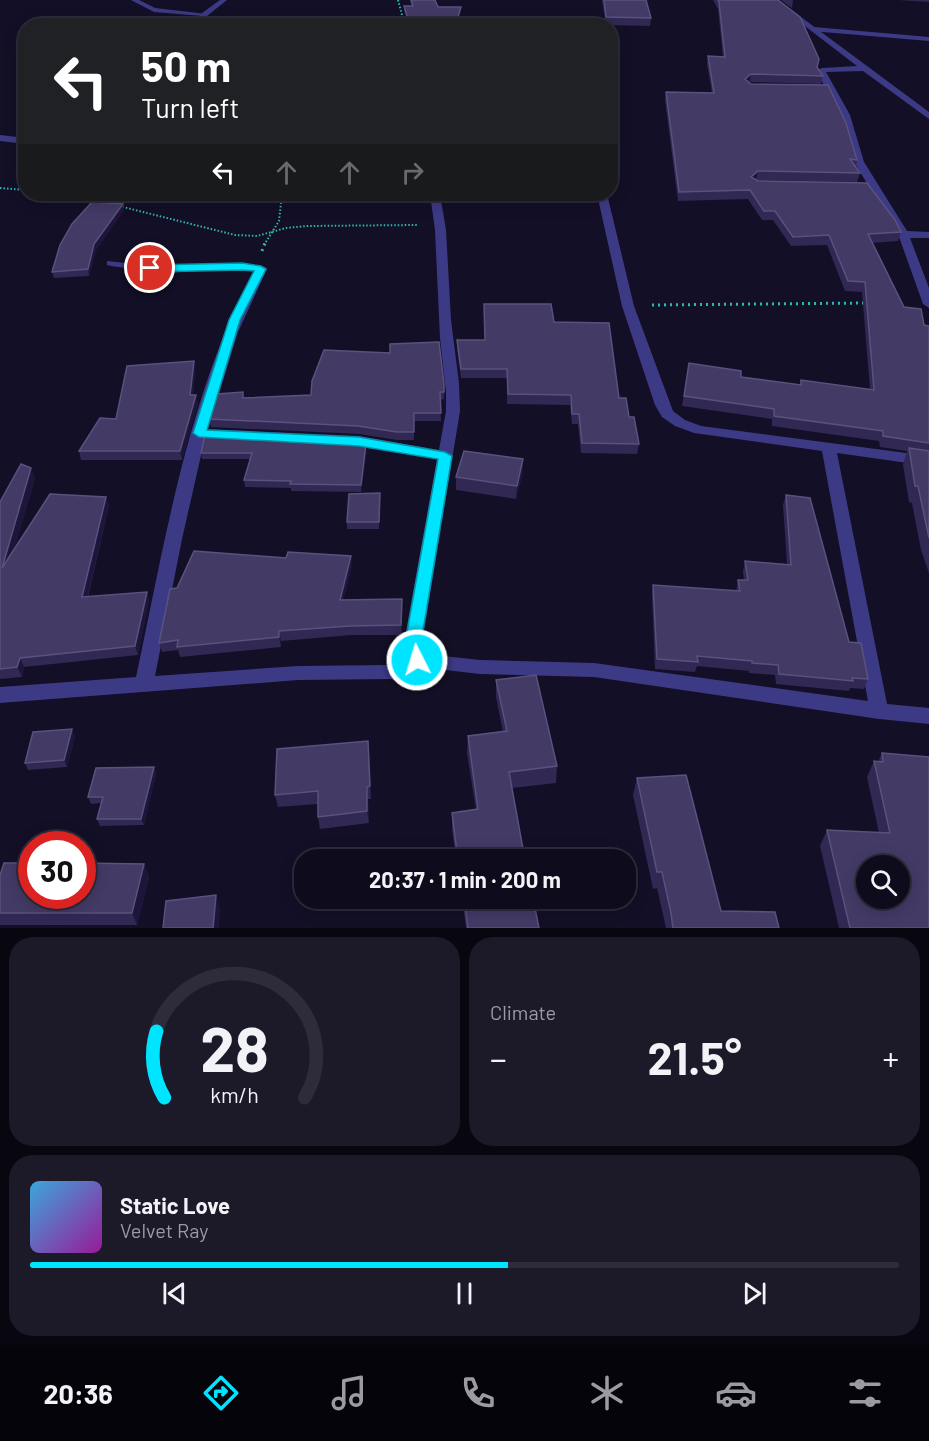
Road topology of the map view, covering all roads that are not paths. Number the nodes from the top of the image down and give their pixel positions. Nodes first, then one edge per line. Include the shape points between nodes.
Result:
1 (134, 0) edge
2 (224, 0) edge
3 (774, 0) edge
4 (204, 14) junction
5 (201, 18) edge
6 (814, 29) junction
7 (929, 39) edge
8 (866, 68) junction
9 (929, 116) edge
10 (0, 138) edge
11 (18, 140) edge
12 (861, 186) edge
13 (873, 187) junction
14 (436, 201) edge
15 (604, 201) edge
16 (903, 234) junction
17 (929, 235) edge
18 (111, 263) dead end
19 (929, 304) edge
20 (199, 433) junction
21 (829, 449) junction
22 (445, 456) junction
23 (929, 461) edge
24 (417, 660) junction
25 (144, 683) junction
26 (0, 695) edge
27 (879, 711) junction
28 (929, 716) edge

1 - 4 street via 154,10
2 - 4 street
3 - 6 street
4 - 5 street
6 - 7 street
6 - 8 street
8 - 9 street
8 - 13 street via 822,70 825,88 846,116 860,162
10 - 11 street
12 - 13 street
13 - 16 street
14 - 22 street via 446,339 455,387
15 - 21 street via 628,306 667,414 699,430
16 - 17 street
16 - 19 street
18 - 20 street via 164,270 242,266 261,269 234,320
20 - 22 street via 359,441
20 - 25 street
21 - 23 street
21 - 27 street
22 - 24 street via 413,643
24 - 25 street via 391,672 298,673
24 - 27 street via 480,667 594,670
25 - 26 street
27 - 28 street

